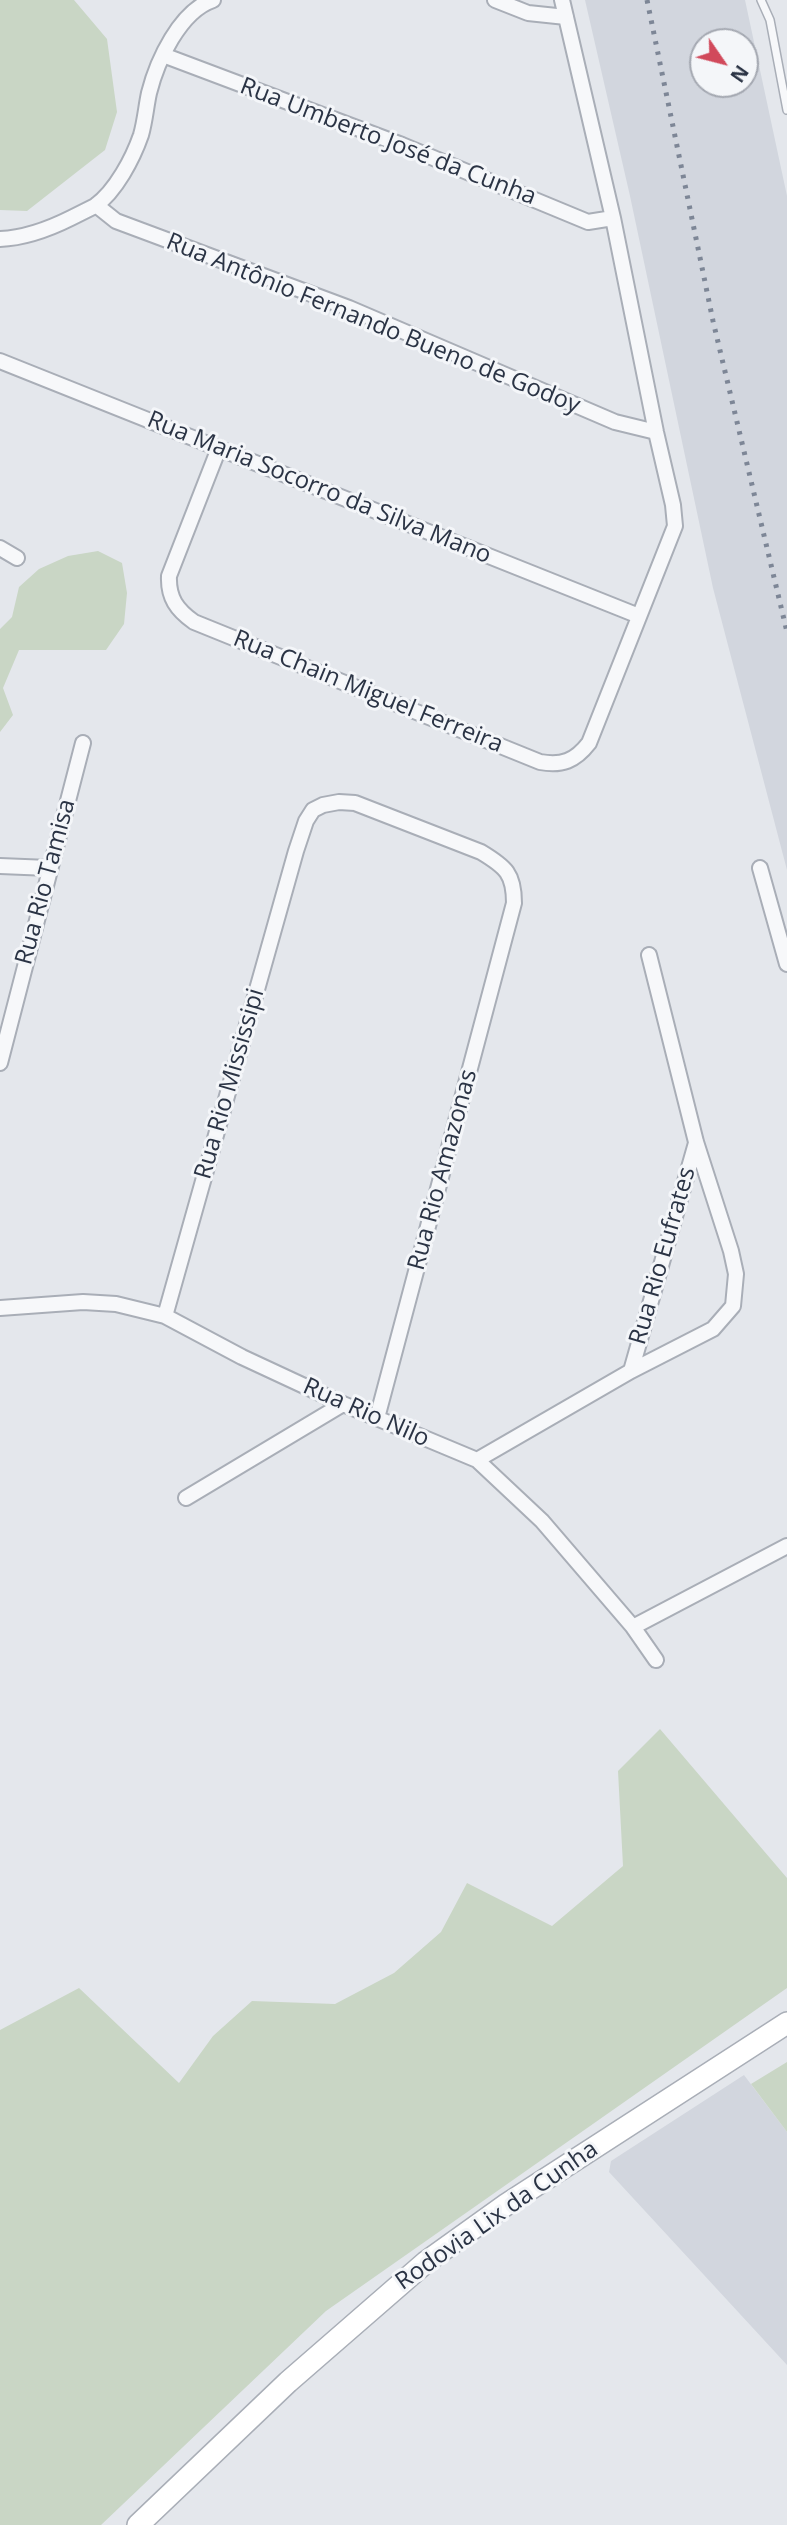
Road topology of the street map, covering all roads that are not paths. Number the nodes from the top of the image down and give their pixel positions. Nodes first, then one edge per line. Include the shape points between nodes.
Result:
1 (213, 0) edge
2 (495, 0) edge
3 (562, 0) edge
4 (761, 0) edge
5 (566, 17) junction
6 (163, 55) junction
7 (787, 110) edge
8 (96, 205) junction
9 (614, 218) junction
10 (0, 239) edge
11 (0, 361) edge
12 (656, 432) junction
13 (219, 448) junction
14 (0, 548) edge
15 (17, 558) dead end
16 (639, 616) junction
17 (83, 743) dead end
18 (0, 866) edge
19 (760, 868) dead end
20 (49, 869) junction
21 (509, 922) joint
22 (649, 955) dead end
23 (787, 964) edge
24 (0, 1063) edge
25 (696, 1142) junction
26 (0, 1308) edge
27 (165, 1316) junction
28 (631, 1371) junction
29 (343, 1404) junction
30 (377, 1418) junction
31 (477, 1460) junction
32 (186, 1498) dead end
33 (787, 1546) edge
34 (633, 1627) junction
35 (656, 1660) dead end
36 (787, 2023) edge
37 (138, 2525) edge

1 - 6 street via 197,7
2 - 5 street via 528,13
3 - 5 street
4 - 7 lane via 770,20
5 - 9 street
6 - 8 street via 134,151
6 - 9 street, Rua Umberto José da Cunha via 589,222
8 - 10 street via 49,229
8 - 12 street, Rua Antônio Fernando Bueno de Godoy via 116,221 348,309 615,422
9 - 12 street
11 - 13 street, Rua Maria Socorro da Silva Mano
12 - 16 street via 675,526
13 - 16 street, Rua Maria Socorro da Silva Mano
13 - 16 street, Rua Chain Miguel Ferreira via 169,576 169,593 180,612 194,622 540,762 569,762 589,743
14 - 15 street
17 - 20 street, Rua Rio Tamisa
18 - 20 street
19 - 23 street
20 - 24 street, Rua Rio Tamisa
21 - 27 street, Rua Rio Mississipi via 514,886 510,874 495,860 355,803 313,810 296,851
21 - 30 street, Rua Rio Amazonas
22 - 25 street, Rua Rio Eufrates
25 - 28 street, Rua Rio Eufrates
25 - 28 street, Rua Rio Eufrates via 736,1274 733,1306 713,1329
26 - 27 street, Rua Rio Nilo via 83,1302 116,1304
27 - 29 street, Rua Rio Nilo
28 - 31 street, Rua Rio Eufrates
29 - 30 street, Rua Rio Nilo
29 - 32 street
30 - 31 street, Rua Rio Nilo
31 - 34 street, Rua Rio Nilo via 541,1521
33 - 34 street
34 - 35 street, Rua Rio Nilo
36 - 37 main road, Rodovia Lix da Cunha via 426,2262 288,2382

